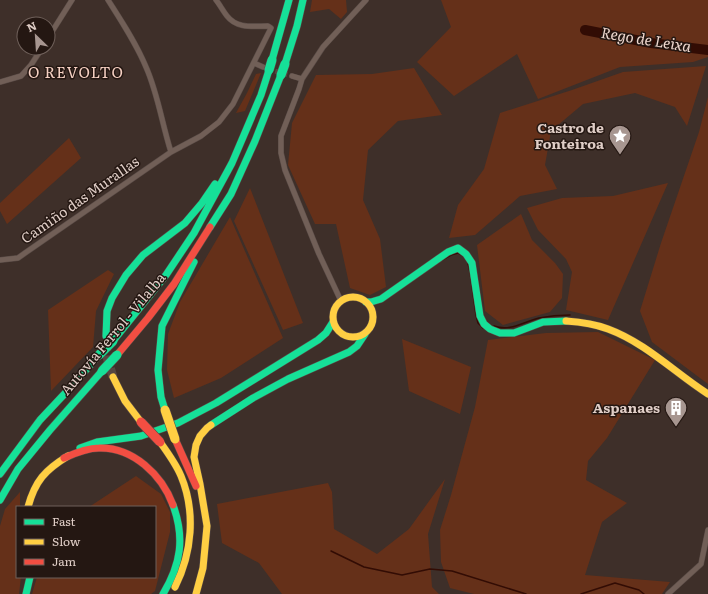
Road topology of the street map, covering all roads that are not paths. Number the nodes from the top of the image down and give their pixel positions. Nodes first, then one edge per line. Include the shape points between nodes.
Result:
1 (72, 0) edge
2 (108, 0) edge
3 (216, 0) edge
4 (289, 0) edge
5 (304, 0) edge
6 (366, 0) edge
7 (56, 25) edge
8 (37, 56) edge
9 (254, 63) junction
10 (266, 69) junction
11 (292, 76) tunnel mouth
12 (302, 79) junction
13 (0, 82) edge
14 (171, 152) junction
15 (232, 163) junction
16 (213, 224) junction
17 (0, 260) edge
18 (381, 299) junction
19 (341, 301) junction
20 (366, 302) junction
21 (373, 314) junction
22 (333, 322) junction
23 (341, 334) junction
24 (365, 334) junction
25 (109, 338) junction
26 (318, 340) junction
27 (113, 377) tunnel mouth
28 (708, 394) edge
29 (64, 458) junction
30 (0, 474) edge
31 (0, 500) edge
32 (28, 506) edge
33 (205, 514) junction
34 (708, 530) edge
35 (30, 578) edge
36 (26, 594) edge
37 (163, 594) edge
38 (169, 594) edge
39 (196, 594) edge
40 (668, 594) edge

1 - 7 street
2 - 14 street via 133,39 146,67
3 - 9 street, Camiño das Murallas via 227,17 236,24 271,28
4 - 10 main road, Autovía Ferrol - Vilalba, bridge via 272,60
5 - 16 main road, Autovía Ferrol - Vilalba, bridge via 285,64 255,141 231,194
6 - 12 street via 323,48
8 - 13 street via 21,76
9 - 10 street
9 - 14 street, Camiño das Murallas via 233,104 219,122 201,136
10 - 15 main road, Autovía Ferrol - Vilalba via 261,95
11 - 12 street
12 - 19 street via 281,136 281,153 285,170 318,254
14 - 17 street, Camiño das Murallas via 18,258
15 - 25 main road, Autovía Ferrol - Vilalba via 194,233 166,275
15 - 25 main road via 185,223 143,255 126,275 112,298 108,311
16 - 31 main road, Autovía Ferrol - Vilalba, bridge via 174,284 148,318 18,469
16 - 33 main road, bridge via 162,326 158,370 165,410
18 - 20 main road
18 - 21 main road
18 - 28 main road via 448,252 458,248 469,255 480,316 489,329 497,333 515,333 541,323 559,321 603,327 627,337 654,354
19 - 20 main road via 354,297
19 - 22 main road via 334,310
20 - 21 main road
21 - 24 main road via 370,328
22 - 23 main road
22 - 26 main road
23 - 24 main road via 353,338
23 - 26 main road
24 - 33 main road via 349,352 252,398 207,428 200,436 194,457
25 - 30 main road, Autovía Ferrol - Vilalba, bridge via 99,355 40,420
26 - 29 main road via 216,403 178,423 141,436 97,442 81,447
27 - 38 main road, bridge via 132,412 160,442 175,463 187,496 190,526 187,556 176,586
29 - 32 main road via 45,473 36,486
29 - 37 main road via 94,448 116,449 149,468 160,480 174,506 180,536 176,568
33 - 39 main road via 207,526 203,568
34 - 40 street via 701,564
35 - 36 main road

